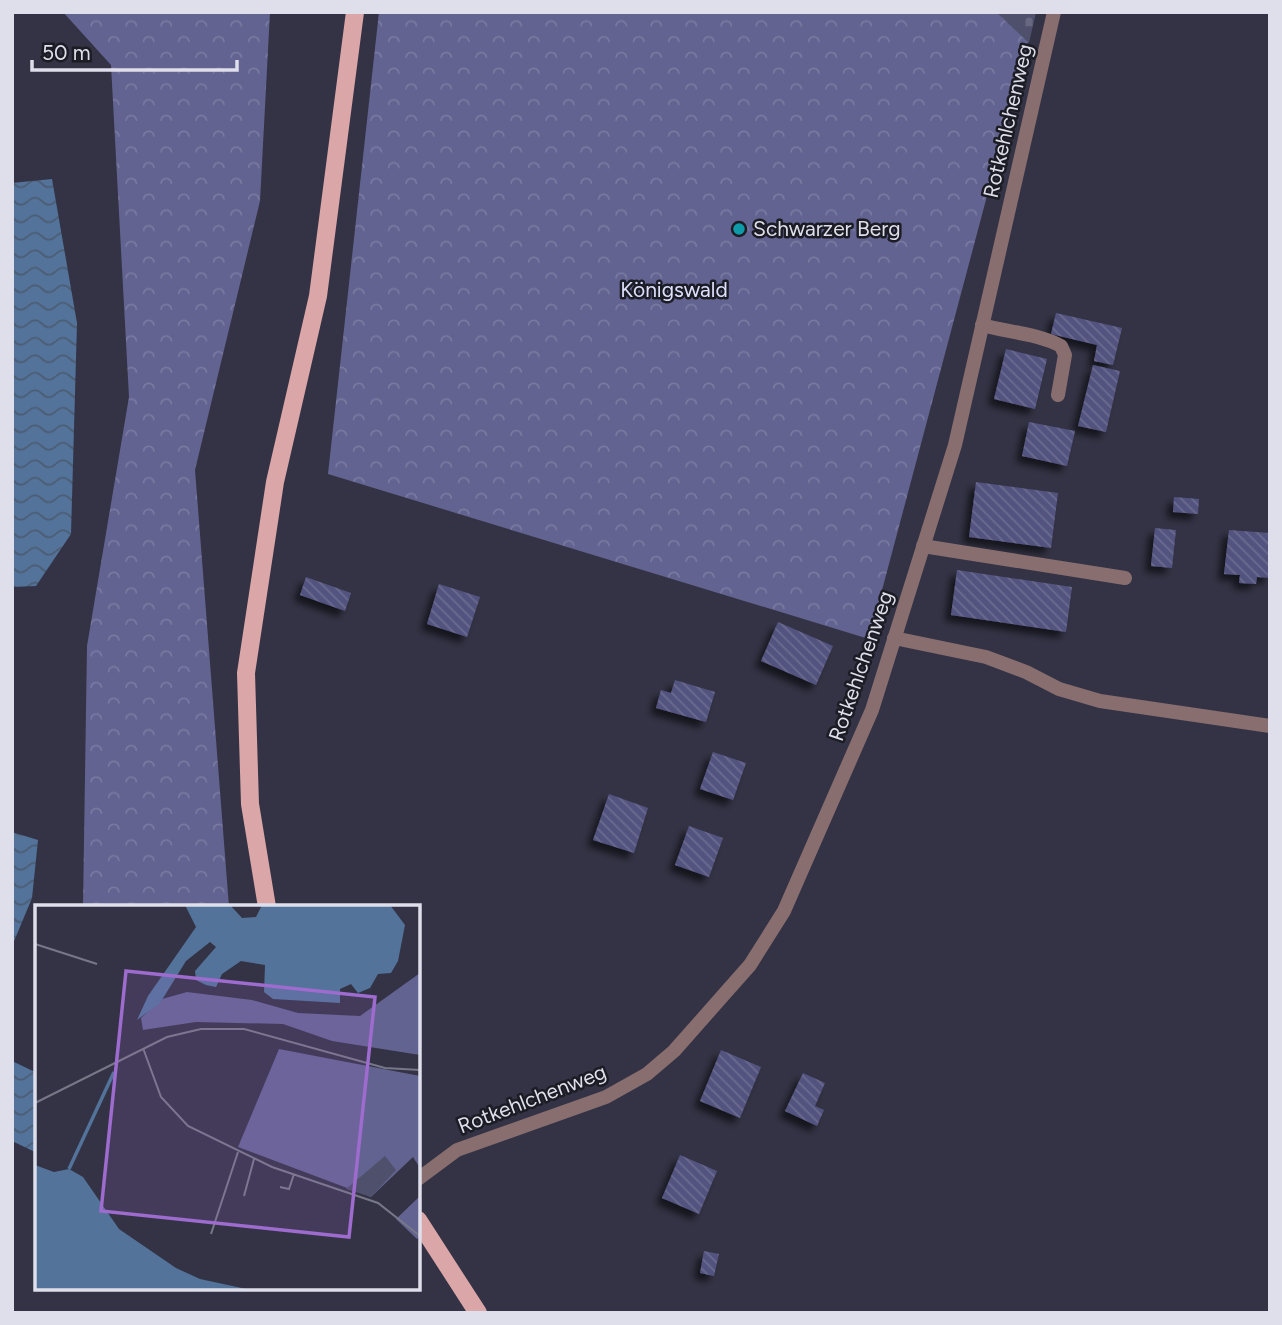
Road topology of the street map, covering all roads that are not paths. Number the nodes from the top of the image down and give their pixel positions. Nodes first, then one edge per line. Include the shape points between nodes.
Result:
1 (355, 12) edge
2 (1054, 12) edge
3 (982, 325) junction
4 (1058, 395) dead end
5 (923, 546) junction
6 (1125, 578) dead end
7 (894, 638) junction
8 (1270, 726) edge
9 (267, 905) edge
10 (420, 1178) edge
11 (420, 1223) edge
12 (478, 1313) edge

1 - 9 main road via 318,296 275,482 246,673 250,804
2 - 3 street, Rotkehlchenweg
3 - 4 street via 1061,346 1065,355
3 - 5 street, Rotkehlchenweg via 955,445
5 - 6 street
5 - 7 street, Rotkehlchenweg
7 - 8 street via 986,657 1059,689 1100,701
7 - 10 street, Rotkehlchenweg via 872,710 784,911 750,965 674,1051 647,1074 606,1097 457,1150
11 - 12 main road

